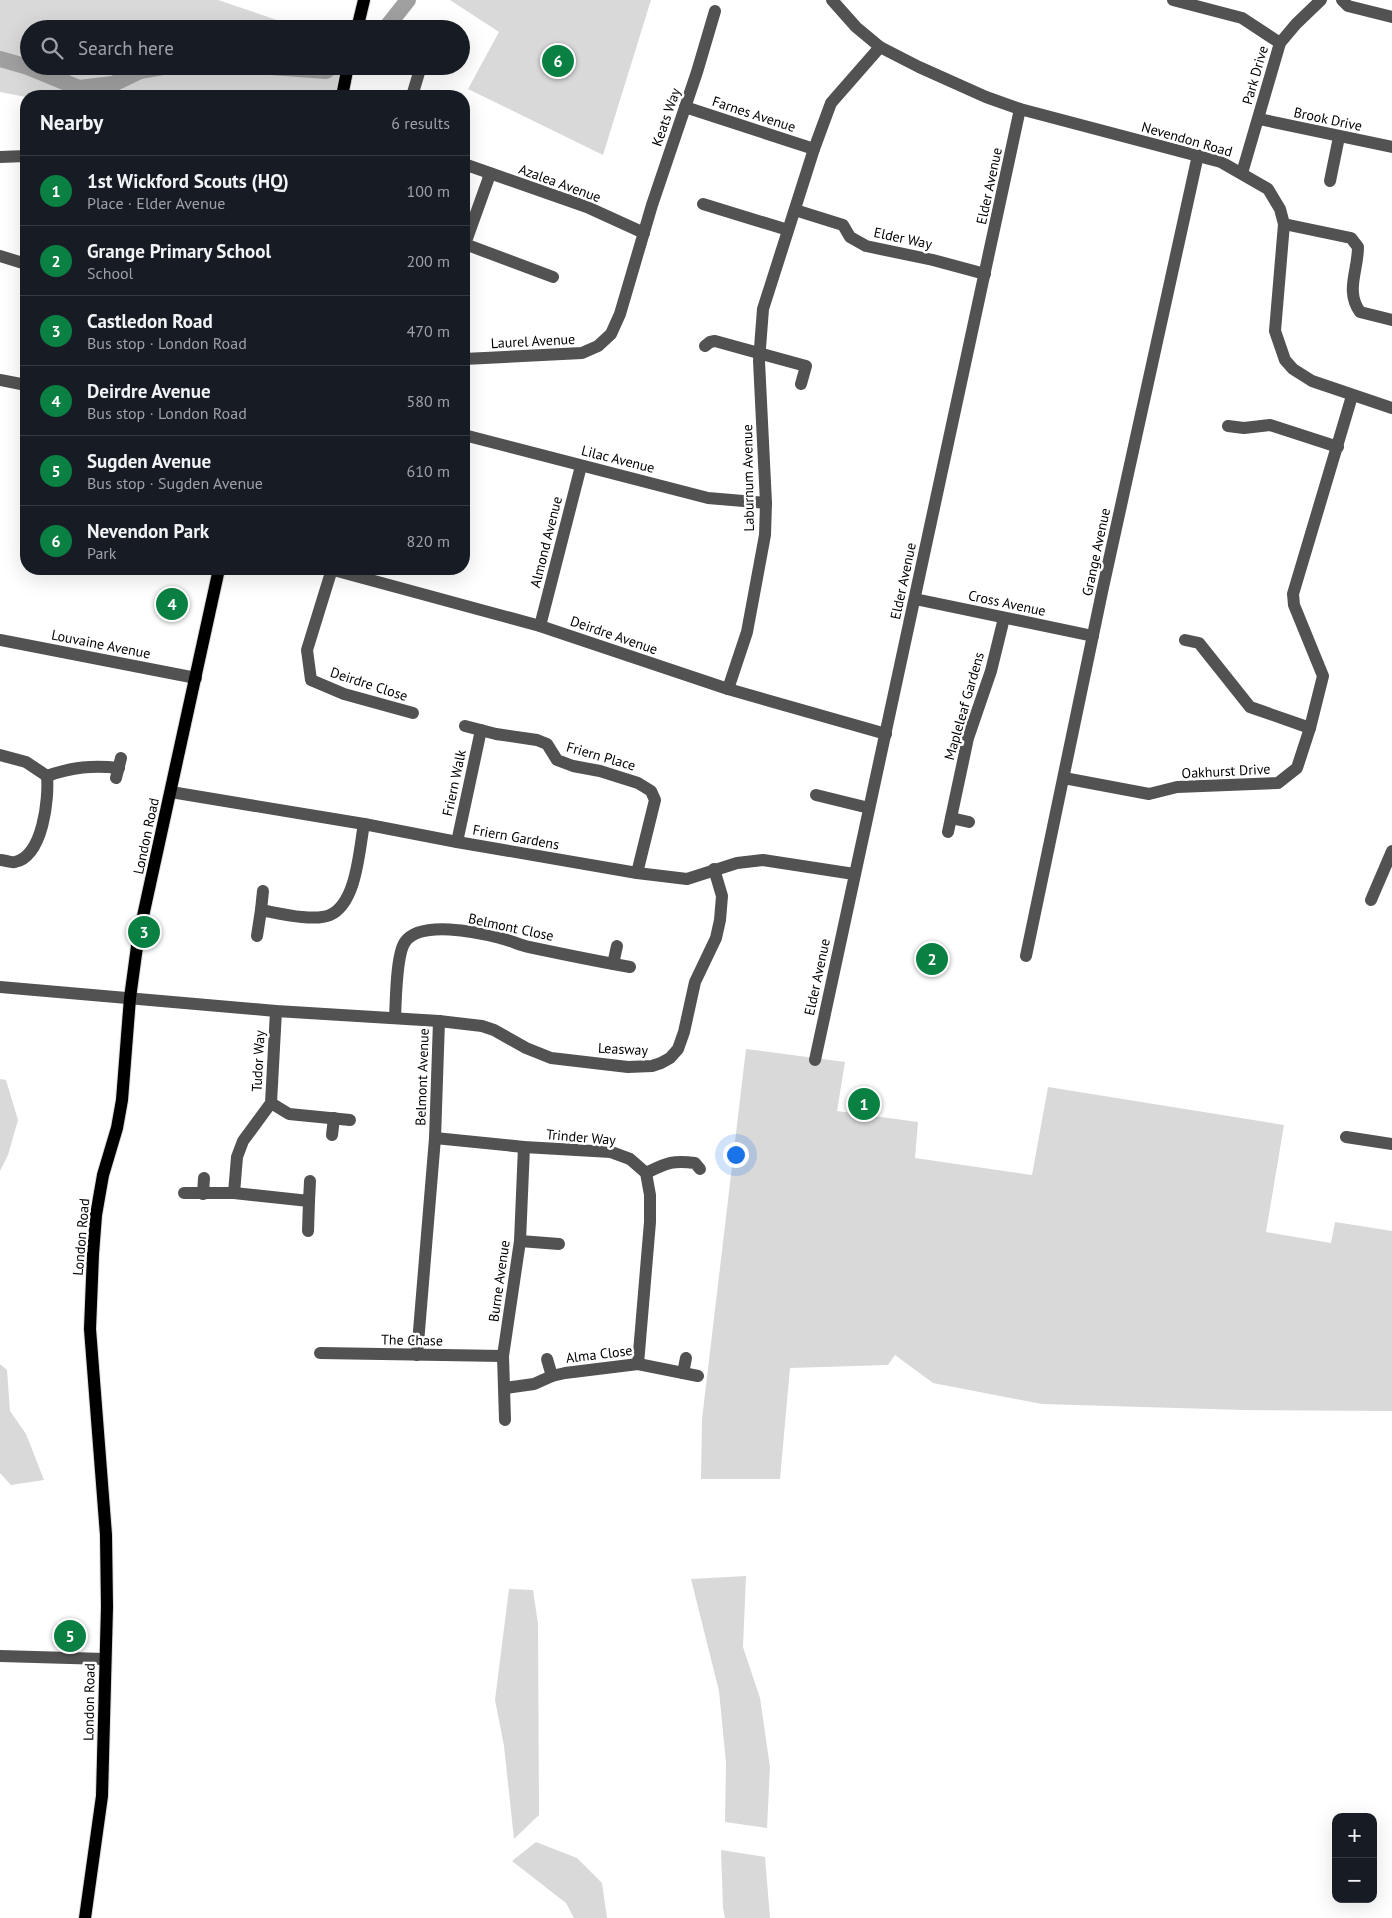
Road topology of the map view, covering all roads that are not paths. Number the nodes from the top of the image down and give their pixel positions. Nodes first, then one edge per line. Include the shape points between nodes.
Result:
1 (364, 0) edge
2 (832, 0) edge
3 (1173, 0) edge
4 (1322, 0) edge
5 (1342, 0) edge
6 (715, 11) dead end
7 (1392, 18) edge
8 (359, 20) edge
9 (1280, 43) junction
10 (880, 46) junction
11 (346, 75) edge
12 (418, 75) edge
13 (343, 90) edge
14 (414, 90) edge
15 (685, 107) junction
16 (1020, 109) junction
17 (1259, 119) junction
18 (1339, 137) junction
19 (1392, 147) edge
20 (814, 149) junction
21 (1198, 155) junction
22 (20, 156) edge
23 (0, 157) edge
24 (470, 166) edge
25 (489, 173) junction
26 (1242, 173) junction
27 (1330, 181) dead end
28 (702, 204) dead end
29 (795, 210) junction
30 (1284, 224) junction
31 (470, 230) edge
32 (788, 230) junction
33 (644, 233) junction
34 (470, 246) edge
35 (0, 256) edge
36 (20, 262) edge
37 (985, 274) junction
38 (553, 277) dead end
39 (1392, 320) edge
40 (704, 346) dead end
41 (760, 352) junction
42 (470, 359) edge
43 (1, 384) edge
44 (801, 384) dead end
45 (20, 385) edge
46 (1352, 396) junction
47 (1392, 408) edge
48 (1228, 426) dead end
49 (470, 437) edge
50 (1338, 447) junction
51 (581, 466) junction
52 (766, 503) junction
53 (218, 575) edge
54 (329, 575) edge
55 (353, 575) edge
56 (915, 599) junction
57 (1004, 618) junction
58 (540, 626) junction
59 (1093, 636) junction
60 (0, 640) edge
61 (1185, 640) dead end
62 (196, 678) junction
63 (728, 689) junction
64 (413, 714) dead end
65 (465, 726) dead end
66 (1310, 728) junction
67 (480, 730) junction
68 (886, 734) junction
69 (0, 755) edge
70 (119, 768) dead end
71 (47, 776) junction
72 (1064, 778) junction
73 (171, 792) junction
74 (816, 796) dead end
75 (869, 808) junction
76 (951, 818) junction
77 (969, 822) dead end
78 (364, 824) junction
79 (948, 832) dead end
80 (457, 842) junction
81 (1392, 850) edge
82 (0, 860) edge
83 (714, 869) junction
84 (637, 873) junction
85 (854, 874) junction
86 (263, 891) dead end
87 (1371, 900) dead end
88 (261, 910) junction
89 (257, 936) dead end
90 (617, 946) dead end
91 (1026, 956) dead end
92 (613, 964) junction
93 (630, 967) dead end
94 (0, 987) edge
95 (130, 998) junction
96 (276, 1011) junction
97 (394, 1018) junction
98 (439, 1021) junction
99 (815, 1060) dead end
100 (271, 1103) junction
101 (334, 1118) junction
102 (350, 1120) dead end
103 (332, 1135) dead end
104 (1346, 1137) dead end
105 (435, 1138) junction
106 (1392, 1144) edge
107 (524, 1147) junction
108 (700, 1169) dead end
109 (646, 1173) junction
110 (204, 1178) dead end
111 (310, 1181) dead end
112 (184, 1193) dead end
113 (234, 1193) junction
114 (203, 1194) junction
115 (309, 1201) junction
116 (308, 1231) dead end
117 (520, 1241) junction
118 (559, 1244) dead end
119 (320, 1353) dead end
120 (417, 1355) junction
121 (503, 1356) junction
122 (686, 1358) dead end
123 (547, 1359) dead end
124 (638, 1364) junction
125 (683, 1373) junction
126 (552, 1376) junction
127 (698, 1376) dead end
128 (505, 1388) junction
129 (506, 1420) dead end
130 (0, 1656) edge
131 (105, 1659) junction
132 (85, 1918) edge

1 - 8 main road
2 - 10 street, Nevendon Road via 856,27
3 - 9 street via 1242,18
4 - 9 street, Park Drive
5 - 7 street via 1348,6
6 - 15 street, Keats Way
9 - 17 street, Park Drive
10 - 16 street, Nevendon Road via 919,67
10 - 20 street, Laburnum Avenue via 831,103
11 - 13 main road
12 - 14 street
15 - 20 street, Farnes Avenue
15 - 33 street, Keats Way
16 - 21 street, Nevendon Road
16 - 37 street, Elder Avenue
17 - 18 street, Brook Drive
17 - 26 street, Park Drive
18 - 19 street, Brook Drive
18 - 27 street
20 - 29 street, Laburnum Avenue
21 - 26 street, Nevendon Road via 1222,162
21 - 59 street, Grange Avenue
22 - 23 street
24 - 25 street, Azalea Avenue
25 - 31 street
25 - 33 street, Azalea Avenue via 586,207
26 - 30 street, Nevendon Road via 1268,189 1280,209
28 - 32 street
29 - 32 street, Laburnum Avenue
29 - 37 street, Elder Way via 843,225 850,237 866,246
30 - 39 street via 1351,238 1358,247 1352,295 1355,304 1360,312
30 - 46 street, Nevendon Road via 1275,331 1281,350 1285,360 1312,381
32 - 41 street, Laburnum Avenue via 763,309
33 - 42 street, Laurel Avenue via 620,314 611,334 598,346 582,353
34 - 38 street
35 - 36 street
37 - 56 street, Elder Avenue
40 - 41 street via 715,341
41 - 44 street via 806,366
41 - 52 street, Laburnum Avenue
43 - 45 street
46 - 47 street, Nevendon Road
46 - 50 street, Oakhurst Drive
48 - 50 street via 1244,428 1270,424
49 - 51 street, Lilac Avenue
50 - 66 street, Oakhurst Drive via 1293,594 1294,605 1323,676
51 - 52 street, Lilac Avenue via 708,498
51 - 58 street, Almond Avenue
52 - 63 street, Laburnum Avenue via 765,535 747,632
53 - 62 main road, London Road
54 - 64 street, Deirdre Close via 307,650 311,680 344,694
55 - 58 street, Deirdre Avenue
56 - 57 street, Cross Avenue
56 - 68 street, Elder Avenue
57 - 59 street, Cross Avenue
57 - 76 street, Mapleleaf Gardens via 992,671 968,738
58 - 63 street, Deirdre Avenue
59 - 72 street, Grange Avenue
60 - 62 street, Louvaine Avenue
61 - 66 street via 1199,643 1250,707
62 - 73 main road, London Road
63 - 68 street, Deirdre Avenue
65 - 67 street, Friern Place
66 - 72 street, Oakhurst Drive via 1297,768 1278,783 1177,787 1149,794
67 - 80 street, Friern Walk
67 - 84 street, Friern Place via 537,740 547,744 557,760 638,783 651,791 655,800
68 - 75 street, Elder Avenue
69 - 71 street via 26,762
70 - 71 street via 89,766
71 - 82 street via 47,804 34,848 14,862
72 - 91 street, Grange Avenue
73 - 78 street, Friern Gardens
73 - 95 main road, London Road via 138,939
74 - 75 street
75 - 85 street, Elder Avenue
76 - 77 street
76 - 79 street, Mapleleaf Gardens
78 - 80 street, Friern Gardens
78 - 88 street via 351,890 343,905 330,915 315,917
80 - 84 street, Friern Gardens
81 - 87 street
83 - 84 street, Friern Gardens via 687,879
83 - 85 street, Friern Gardens via 763,860
83 - 98 street, Leasway via 722,896 716,938 695,982 678,1049 661,1063 628,1067 551,1058 482,1026
85 - 99 street, Elder Avenue
86 - 88 street
88 - 89 street
90 - 92 street
92 - 93 street, Belmont Close
92 - 97 street, Belmont Close via 526,947 484,934 434,929 416,933 405,941 400,952
94 - 95 street, Belmont Avenue
95 - 96 street, Belmont Avenue
95 - 131 main road, London Road via 122,1100 102,1175 96,1214 90,1319 106,1535
96 - 97 street, Belmont Avenue
96 - 100 street, Tudor Way
97 - 98 street, Belmont Avenue
98 - 105 street, Belmont Avenue
100 - 101 street via 289,1114
100 - 113 street, Tudor Way via 243,1141 237,1157
101 - 102 street
101 - 103 street
104 - 106 street
105 - 107 street, Trinder Way
105 - 120 street, Belmont Avenue
107 - 109 street, Trinder Way via 611,1152 630,1159
107 - 117 street, Burne Avenue
108 - 109 street via 695,1164 677,1161
109 - 124 street via 650,1222
110 - 114 street
111 - 115 street
112 - 114 street
113 - 114 street
113 - 115 street
115 - 116 street
117 - 118 street
117 - 121 street, Burne Avenue
119 - 120 street, The Chase
120 - 121 street, The Chase
121 - 128 street, Burne Avenue
122 - 125 street
123 - 126 street
124 - 125 street, Alma Close
124 - 126 street, Alma Close
125 - 127 street, Alma Close
126 - 128 street, Alma Close via 534,1384
128 - 129 street, Burne Avenue
130 - 131 street
131 - 132 main road, London Road via 102,1796

